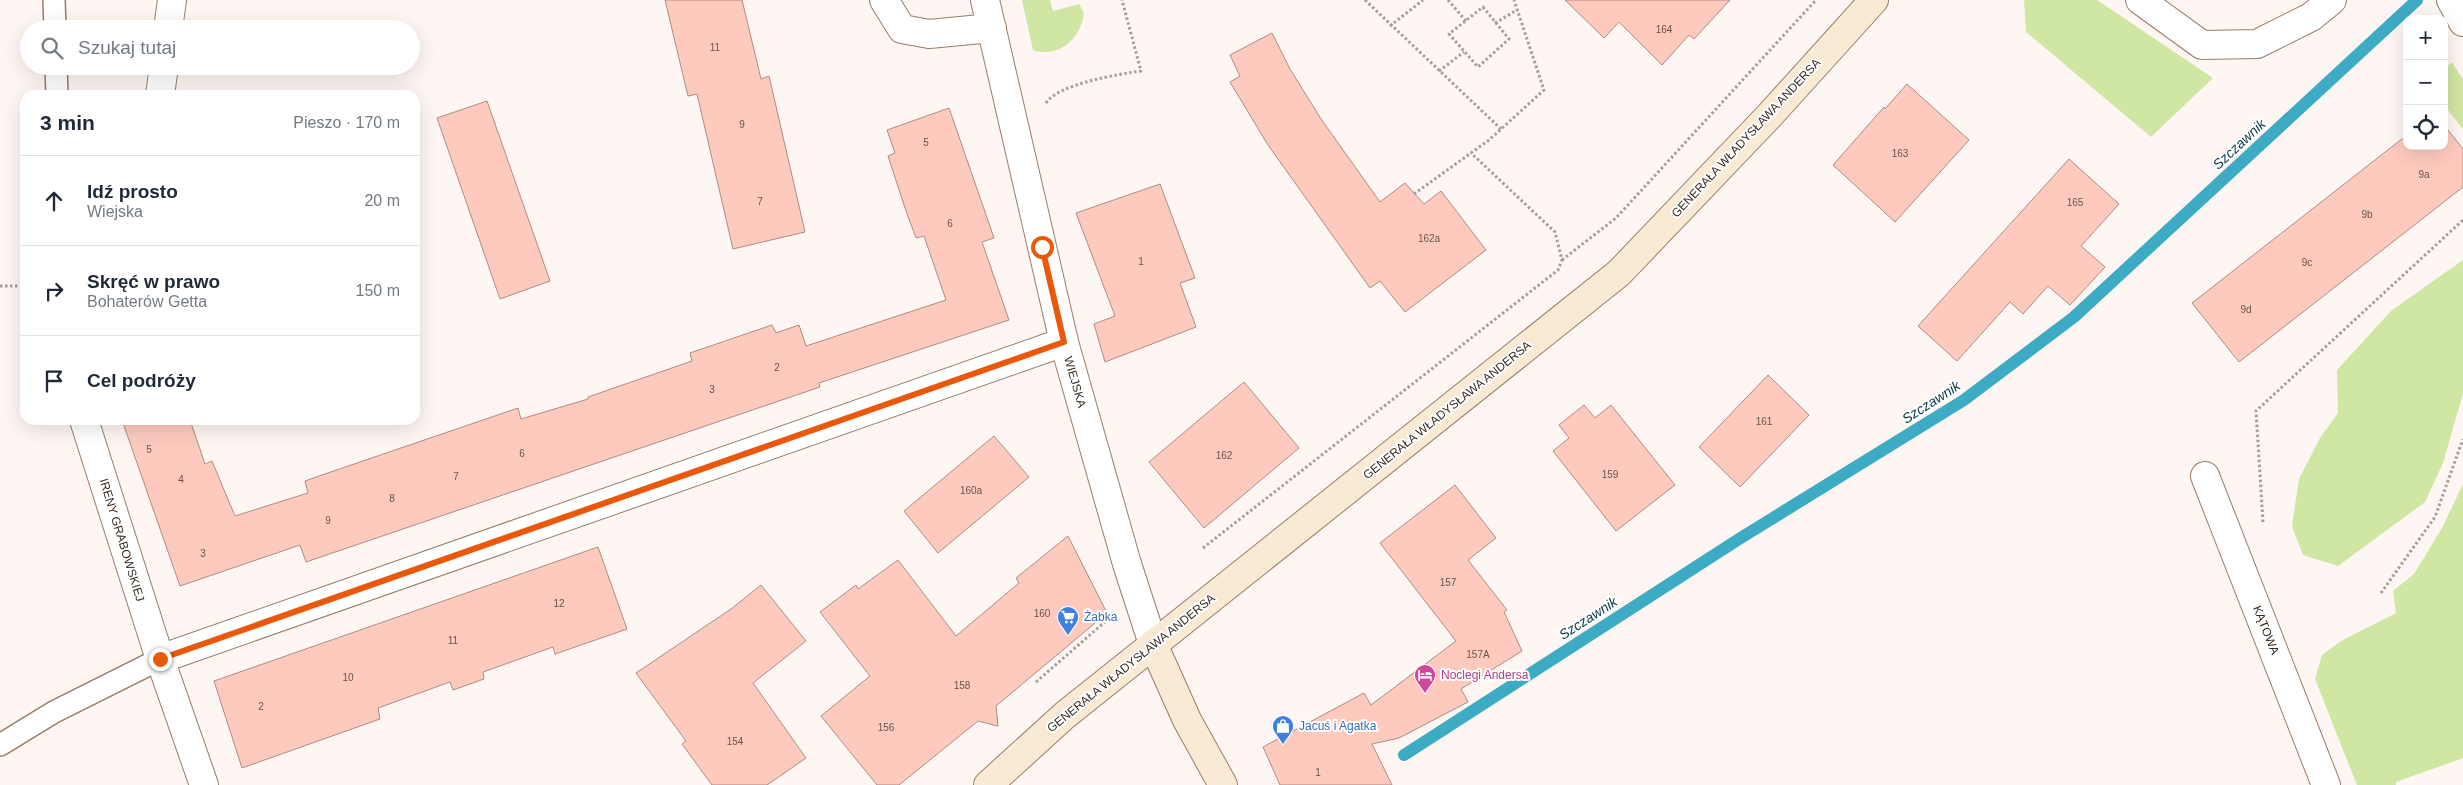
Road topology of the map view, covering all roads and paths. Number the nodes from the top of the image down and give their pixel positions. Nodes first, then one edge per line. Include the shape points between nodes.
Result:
1 (54, 0) edge
2 (172, 0) edge
3 (884, 0) edge
4 (986, 0) edge
5 (1122, 0) edge
6 (1365, 0) edge
7 (1423, 0) edge
8 (1448, 0) edge
9 (1514, 0) edge
10 (1816, 0) edge
11 (1874, 0) edge
12 (2140, 0) edge
13 (2332, 0) edge
14 (2451, 0) edge
15 (1517, 10) junction
16 (54, 20) edge
17 (169, 20) edge
18 (1466, 21) junction
19 (2463, 22) edge
20 (1495, 23) junction
21 (1390, 26) junction
22 (992, 28) junction
23 (1464, 52) junction
24 (1439, 71) junction
25 (56, 75) edge
26 (163, 75) edge
27 (57, 90) edge
28 (161, 90) edge
29 (1041, 100) dead end
30 (1501, 129) junction
31 (1470, 153) junction
32 (1414, 194) dead end
33 (2463, 220) edge
34 (1562, 260) junction
35 (0, 286) edge
36 (20, 286) edge
37 (1064, 342) junction
38 (86, 425) edge
39 (2463, 439) edge
40 (2204, 476) dead end
41 (2264, 528) dead end
42 (1203, 548) dead end
43 (2381, 593) dead end
44 (1110, 614) dead end
45 (1153, 644) junction
46 (160, 659) junction
47 (1036, 682) dead end
48 (0, 745) edge
49 (204, 785) edge
50 (988, 785) edge
51 (1222, 785) edge
52 (2326, 785) edge

1 - 16 lane
2 - 17 street
3 - 22 street via 902,29 930,34
4 - 22 street, WIEJSKA
5 - 29 path via 1141,72 1066,89 1049,98 1043,108
6 - 21 path
7 - 21 path
8 - 18 path
9 - 15 path
10 - 34 path via 1616,218
11 - 45 street, GENERAŁA WŁADYSŁAWA ANDERSA via 1619,273
12 - 13 street via 2202,45 2257,44 2311,17
14 - 19 street
15 - 20 path
15 - 30 path via 1544,90
18 - 20 path via 1483,8
18 - 23 path via 1449,34
20 - 23 path via 1509,39 1478,67
21 - 24 path
22 - 37 street, WIEJSKA
23 - 24 path
24 - 30 path
25 - 27 lane
26 - 28 street
30 - 31 path
31 - 32 path
31 - 34 path via 1550,226 1558,241
33 - 41 path via 2256,411
34 - 42 path via 1558,270
35 - 36 path
37 - 45 street, WIEJSKA
37 - 46 street
38 - 46 street, IRENY GRABOWSKIEJ
39 - 43 path via 2435,517
40 - 52 street, KĄTOWA
44 - 47 path via 1106,622
45 - 50 street, GENERAŁA WŁADYSŁAWA ANDERSA via 1052,726
45 - 51 street via 1187,720
46 - 48 lane via 54,712
46 - 49 street, IRENY GRABOWSKIEJ

